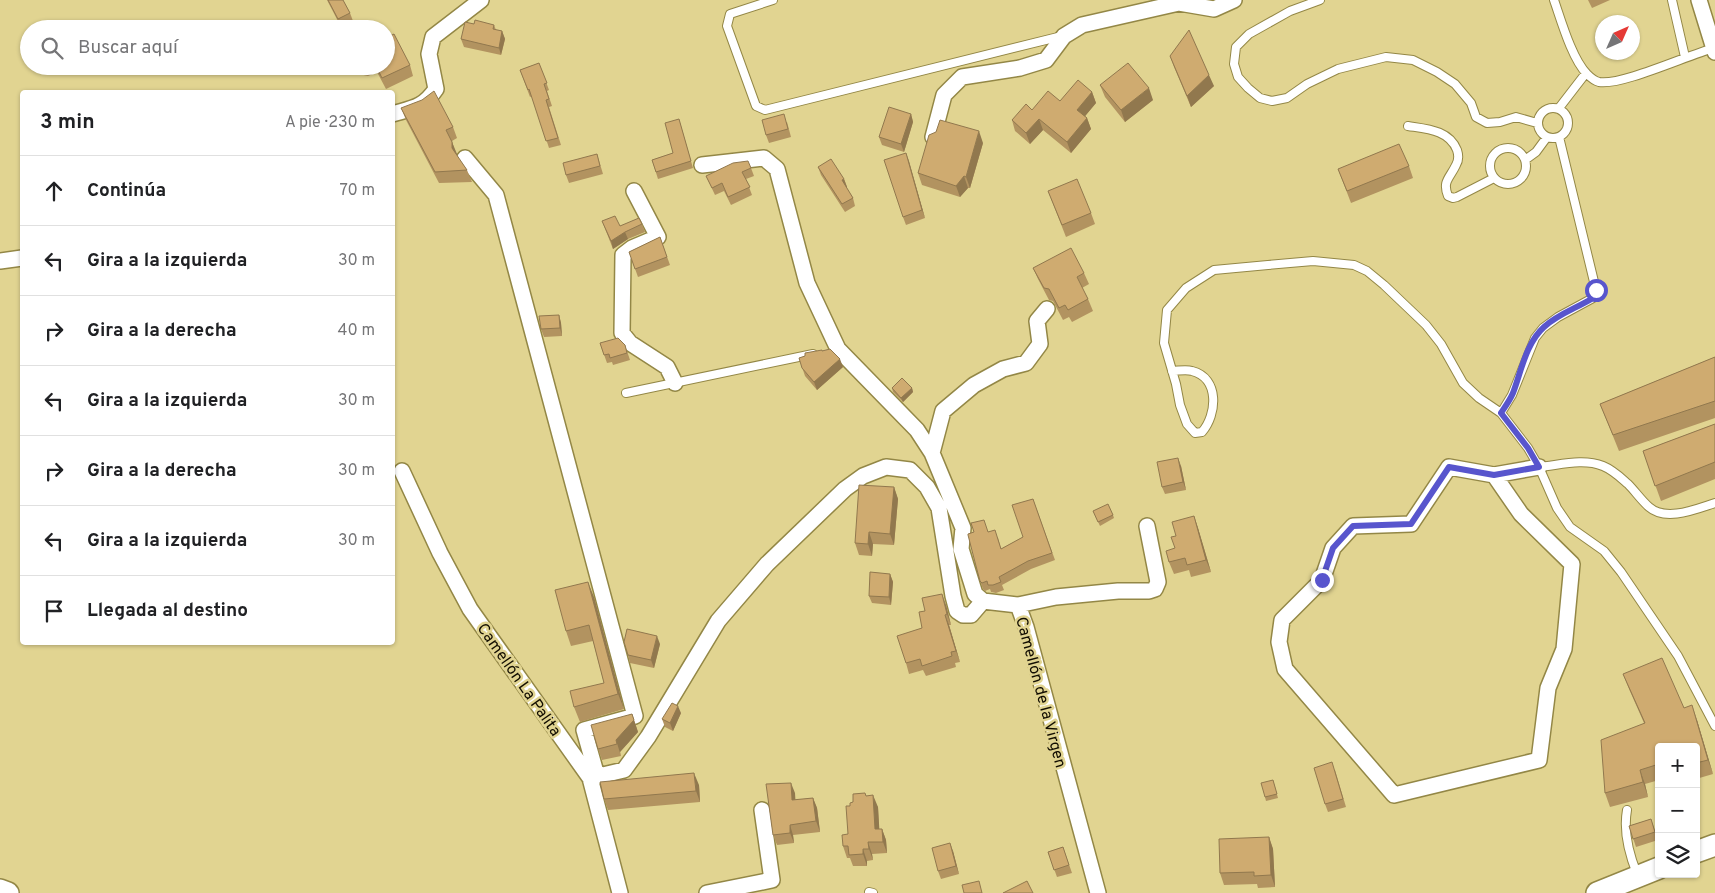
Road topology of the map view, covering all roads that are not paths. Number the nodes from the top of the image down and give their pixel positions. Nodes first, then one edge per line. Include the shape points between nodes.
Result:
1 (481, 0) edge
2 (773, 0) edge
3 (1234, 0) edge
4 (1320, 0) edge
5 (1554, 0) edge
6 (1672, 0) edge
7 (1699, 0) edge
8 (1064, 36) junction
9 (1714, 50) edge
10 (1685, 57) junction
11 (1586, 73) junction
12 (1558, 108) junction
13 (395, 113) edge
14 (1537, 123) junction
15 (1408, 126) dead end
16 (933, 137) edge
17 (1547, 137) junction
18 (1559, 137) junction
19 (465, 158) dead end
20 (1526, 160) junction
21 (702, 165) dead end
22 (1494, 178) junction
23 (634, 191) dead end
24 (20, 258) edge
25 (0, 261) edge
26 (1047, 309) dead end
27 (819, 353) edge
28 (1172, 371) junction
29 (676, 383) junction
30 (626, 394) dead end
31 (1501, 413) junction
32 (932, 452) junction
33 (1539, 467) junction
34 (402, 471) dead end
35 (1494, 475) junction
36 (1715, 503) edge
37 (1147, 526) dead end
38 (983, 601) junction
39 (1018, 605) junction
40 (1715, 726) edge
41 (594, 777) junction
42 (762, 810) dead end
43 (1627, 810) dead end
44 (1715, 845) edge
45 (1700, 851) edge
46 (1655, 870) edge
47 (1638, 876) junction
48 (0, 890) edge
49 (8, 893) edge
50 (620, 893) edge
51 (707, 893) edge
52 (1098, 893) edge
53 (1597, 893) edge

1 - 13 street via 433,37 429,54 436,89 428,100 418,107
2 - 8 lane via 730,14 727,26 756,106 764,110
3 - 8 street via 1214,9 1179,2 1082,25
4 - 14 lane via 1290,10 1248,34 1236,47 1234,64 1238,77 1260,98 1272,101 1287,98 1338,69 1386,57 1413,60 1437,72 1455,84 1471,103 1476,117 1487,123 1516,117
5 - 11 lane via 1569,44
6 - 10 lane
7 - 9 street
8 - 16 street via 1046,60 1020,68 962,76 944,94
9 - 10 lane
10 - 11 lane via 1632,77 1608,82 1598,82
11 - 12 lane
12 - 14 lane via 1547,108
12 - 18 lane via 1567,116 1568,122 1564,134
14 - 17 lane
15 - 22 lane via 1445,135 1453,142 1459,156 1447,180 1445,189 1448,196 1457,197
17 - 18 lane
17 - 20 lane
18 - 31 lane via 1596,290 1593,298 1558,317 1535,338 1512,395
19 - 41 street via 496,195 635,716 584,730
20 - 22 lane via 1526,172 1518,182 1505,184
20 - 22 lane via 1517,150 1498,150 1490,160
21 - 32 street via 764,158 777,169 807,283 833,350 917,430
23 - 29 street via 658,237 623,255 622,333 630,343 667,367
24 - 25 street
26 - 32 street via 1037,322 1040,344 1026,363 1003,369 974,385 944,411
27 - 29 lane
28 - 28 lane via 1192,370 1209,383 1214,407 1202,432 1196,433 1187,424
28 - 31 lane via 1164,343 1167,310 1186,288 1214,270 1313,261 1354,265 1368,271 1408,307 1441,344 1463,384
29 - 30 lane
31 - 33 lane
32 - 38 street via 964,528 961,549 975,594
33 - 35 street
33 - 36 lane via 1582,462 1603,466 1616,473 1647,506 1663,514
33 - 40 lane via 1557,508 1570,527 1604,551 1621,572 1678,656
34 - 41 street, Camellón La Palita via 470,610
35 - 35 street via 1449,467 1411,524 1353,526 1333,548 1322,580 1282,620 1279,642 1285,669 1394,795 1539,760 1548,688 1564,650 1572,564 1521,514
37 - 39 street via 1158,582 1155,589 1056,597
38 - 39 street, Camellón de la Virgen
38 - 41 street via 970,615 957,611 939,508 927,487 910,470 886,467 863,476 845,489 767,564 718,621 624,770
39 - 52 street, Camellón de la Virgen
41 - 50 street, Camellón La Palita
42 - 51 street via 772,880
43 - 47 lane via 1629,854
44 - 45 main road
46 - 47 main road
47 - 53 main road
48 - 49 main road

